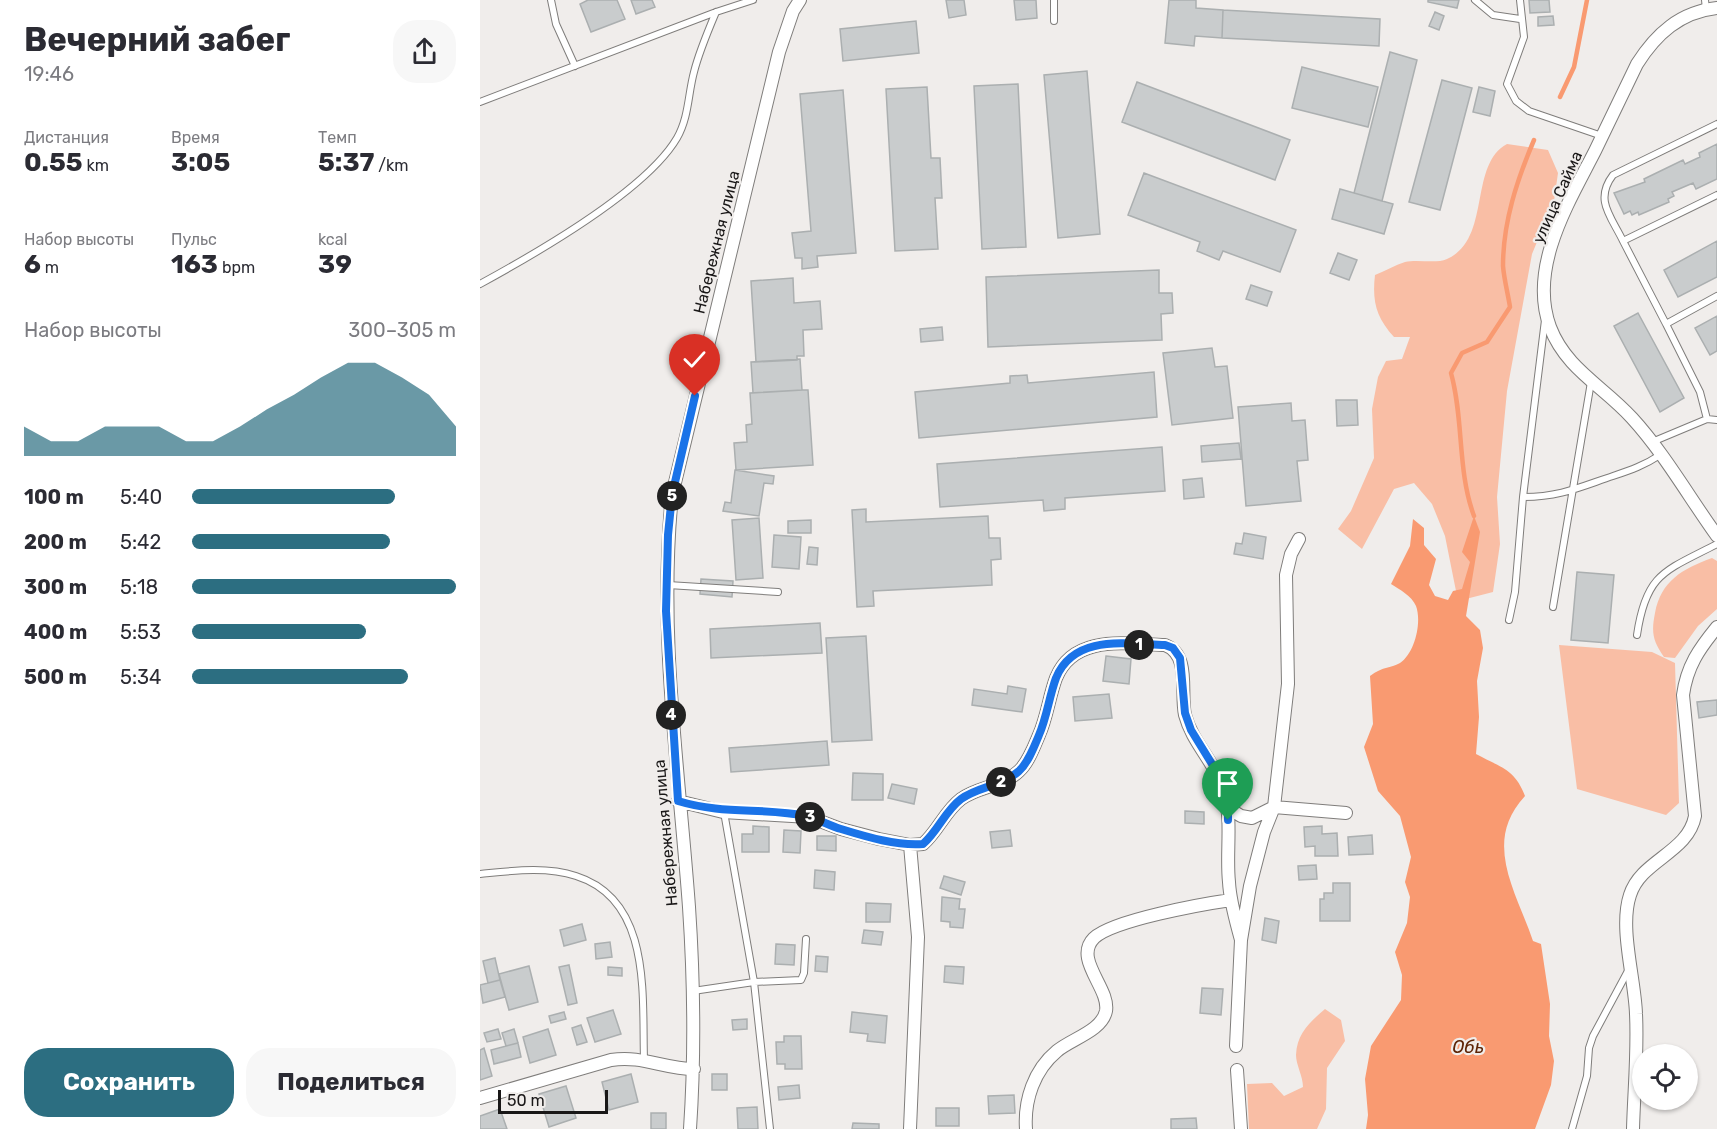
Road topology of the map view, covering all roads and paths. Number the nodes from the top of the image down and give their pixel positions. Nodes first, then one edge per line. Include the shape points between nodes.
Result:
1 (551, 0) edge
2 (753, 0) edge
3 (800, 0) edge
4 (1054, 0) edge
5 (1475, 0) edge
6 (1520, 0) edge
7 (1709, 6) edge
8 (716, 12) junction
9 (1520, 19) junction
10 (1054, 21) dead end
11 (574, 66) junction
12 (480, 102) edge
13 (1717, 124) edge
14 (1602, 136) junction
15 (1717, 195) edge
16 (1623, 241) junction
17 (480, 284) edge
18 (1717, 296) edge
19 (1546, 311) junction
20 (1666, 324) junction
21 (1591, 382) junction
22 (1707, 419) junction
23 (1717, 420) edge
24 (1652, 443) junction
25 (1660, 455) junction
26 (1574, 492) junction
27 (1523, 498) junction
28 (1717, 536) edge
29 (1299, 539) dead end
30 (1717, 544) edge
31 (667, 585) junction
32 (778, 592) dead end
33 (1553, 608) dead end
34 (1509, 620) dead end
35 (1717, 627) edge
36 (1637, 635) dead end
37 (678, 801) junction
38 (1228, 807) junction
39 (1274, 807) junction
40 (723, 812) junction
41 (1346, 813) dead end
42 (910, 845) junction
43 (480, 874) edge
44 (1231, 900) junction
45 (806, 939) dead end
46 (1241, 940) junction
47 (1631, 966) junction
48 (754, 982) junction
49 (693, 991) junction
50 (1236, 1046) dead end
51 (644, 1060) junction
52 (694, 1069) junction
53 (1237, 1070) dead end
54 (480, 1098) edge
55 (690, 1129) edge
56 (770, 1129) edge
57 (910, 1129) edge
58 (1026, 1129) edge
59 (1241, 1129) edge
60 (1572, 1129) edge
61 (1633, 1129) edge

1 - 11 lane via 556,24
2 - 8 lane
3 - 31 street, Набережная улица via 779,52 672,495
4 - 10 lane
5 - 9 lane via 1493,15
6 - 9 lane
7 - 14 street, улица Сайма via 1665,29 1649,45
8 - 11 lane
8 - 17 lane via 694,72 687,115 662,160 576,227
9 - 14 lane via 1524,37 1507,84 1516,101 1529,111
11 - 12 lane
13 - 16 lane via 1613,175 1606,184 1604,202
14 - 19 street, улица Сайма via 1552,244 1545,277
15 - 16 lane
16 - 20 lane
18 - 20 lane
19 - 21 street, улица Сайма via 1563,352
19 - 27 lane
20 - 22 lane via 1700,392
21 - 24 street, улица Сайма via 1621,407
21 - 26 lane
22 - 23 lane
22 - 24 lane
24 - 25 street, улица Сайма
25 - 26 lane
25 - 28 street, улица Сайма
26 - 27 lane
26 - 33 lane
27 - 34 lane
29 - 39 street via 1290,554 1287,575 1288,684
30 - 36 lane via 1666,570 1654,581 1645,596
31 - 32 lane
31 - 37 street, Набережная улица
35 - 47 street via 1693,657 1683,695 1693,827 1687,837 1640,877 1630,892 1627,904
37 - 40 street
37 - 49 street, Набережная улица
38 - 39 street via 1252,818
38 - 42 street via 1220,777 1187,721 1180,658 1173,648 1102,645 1078,650 1062,667 1047,717 1020,771 964,797 923,844
38 - 44 street
39 - 41 street
39 - 46 street via 1250,886
40 - 42 street via 809,817 841,829
40 - 48 lane
42 - 57 street via 918,937
43 - 51 lane via 525,870 575,875 615,897 625,913 639,962
44 - 46 street
44 - 58 street via 1131,922 1090,943 1088,958 1106,1012 1101,1021 1058,1050 1044,1065 1027,1099
45 - 48 lane via 801,980
46 - 50 street
47 - 60 lane via 1593,1036
47 - 61 street via 1636,1012
48 - 49 lane
48 - 56 lane
49 - 52 street, Набережная улица
51 - 52 street via 672,1069
51 - 54 street via 611,1060
52 - 55 street, Набережная улица
53 - 59 street

